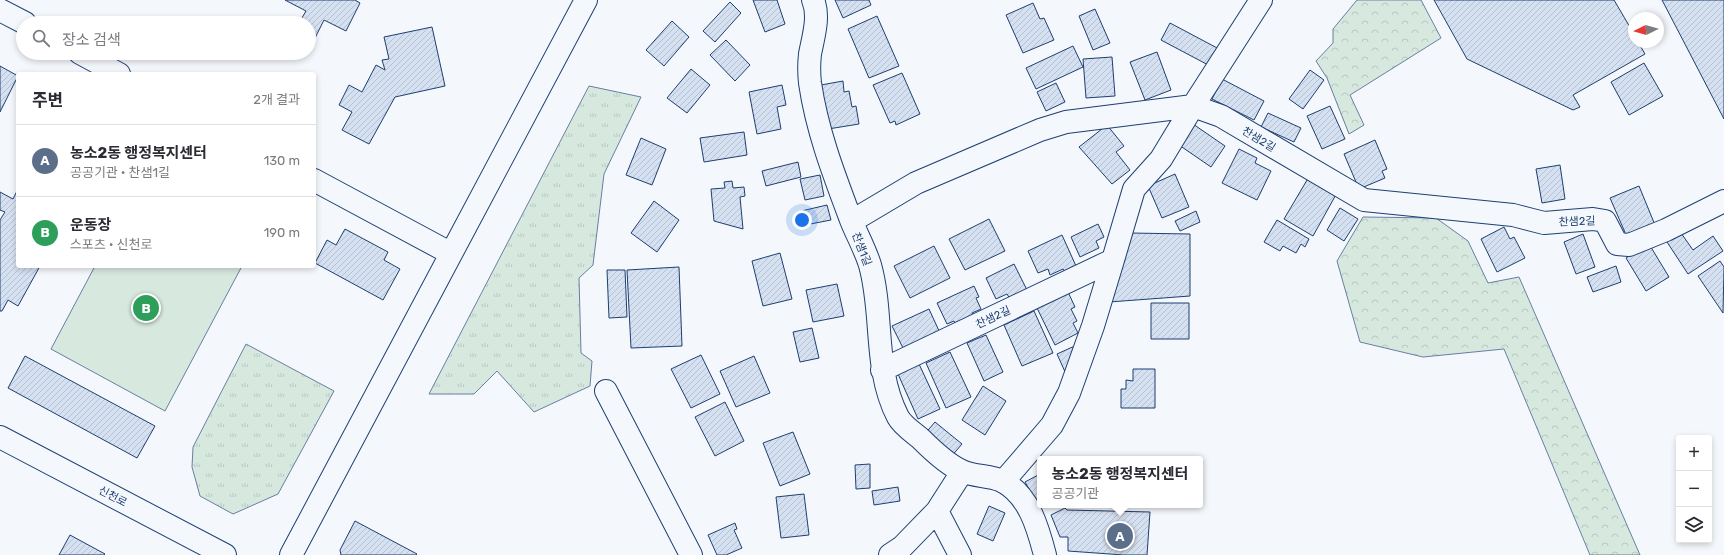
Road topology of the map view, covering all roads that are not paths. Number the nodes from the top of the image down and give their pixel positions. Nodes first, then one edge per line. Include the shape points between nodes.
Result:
1 (586, 0) edge
2 (813, 0) edge
3 (1261, 0) edge
4 (0, 10) edge
5 (16, 19) edge
6 (93, 60) edge
7 (115, 72) edge
8 (1193, 106) junction
9 (316, 181) edge
10 (1724, 201) edge
11 (852, 221) junction
12 (450, 254) junction
13 (1113, 260) junction
14 (882, 370) junction
15 (606, 391) dead end
16 (0, 437) edge
17 (962, 472) junction
18 (1003, 482) junction
19 (937, 511) junction
20 (225, 555) edge
21 (291, 555) edge
22 (691, 555) edge
23 (890, 555) edge
24 (960, 555) edge
25 (1045, 555) edge

1 - 12 street
2 - 11 street, 찬샘1길 via 816,6 810,81 814,104 828,161
3 - 8 street
4 - 5 street
6 - 7 street
8 - 10 street, 찬샘2길 via 1221,116 1364,200 1513,214 1544,223 1593,219 1605,221 1617,244 1629,245
8 - 11 street via 1066,122 1040,130 916,183
8 - 13 street via 1161,159 1134,189
9 - 12 street
11 - 14 street, 찬샘1길 via 870,264 877,304
12 - 21 street
13 - 14 street, 찬샘2길
13 - 18 street via 1069,393 1052,425
14 - 17 street, 찬샘1길 via 888,394 899,418 935,452
15 - 22 street
16 - 20 street, 신천로
17 - 18 street, 찬샘1길
17 - 19 street
18 - 25 street, 찬샘1길 via 1022,497 1037,525
19 - 23 street via 902,547
19 - 24 street

